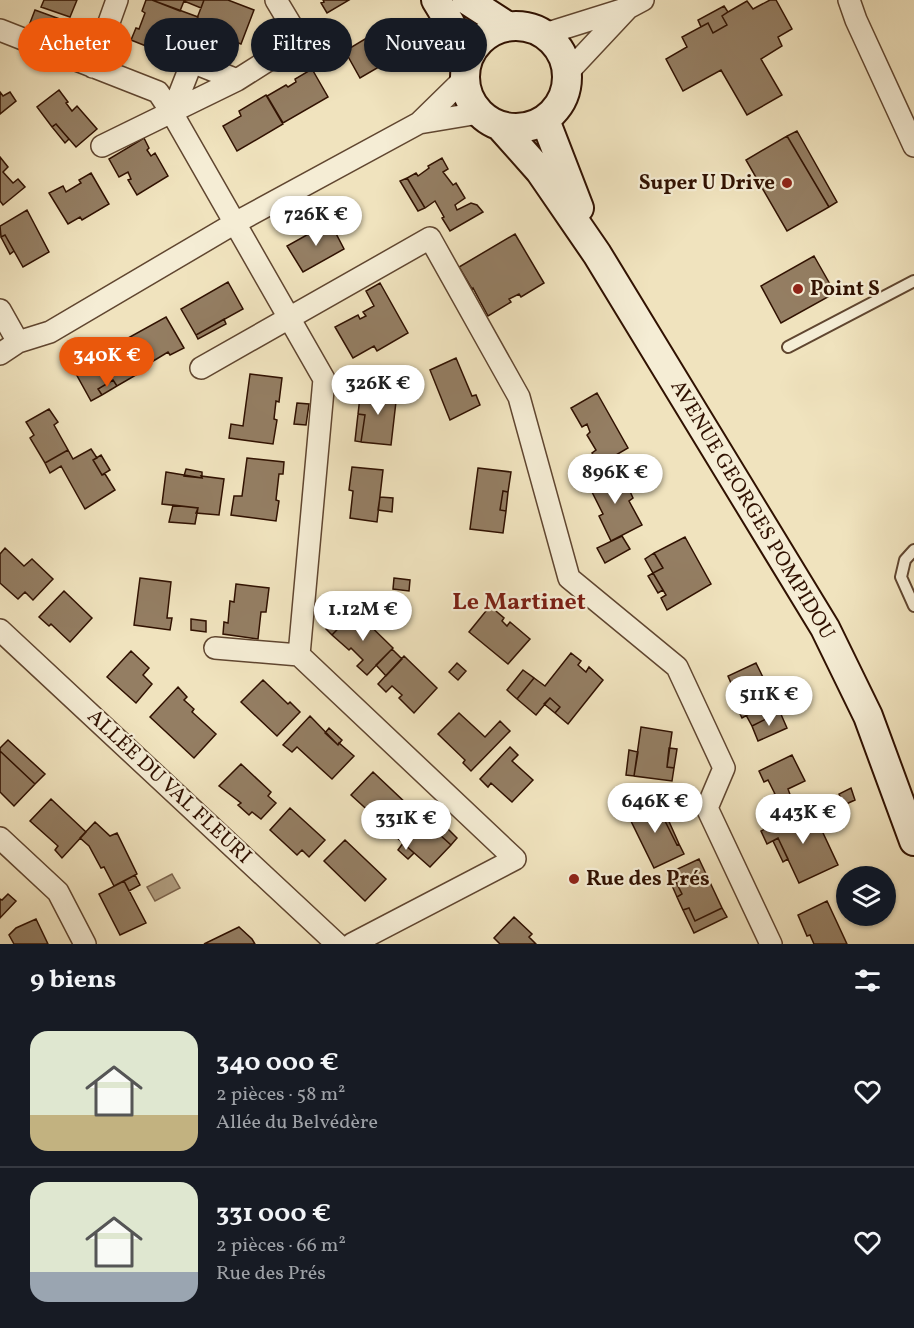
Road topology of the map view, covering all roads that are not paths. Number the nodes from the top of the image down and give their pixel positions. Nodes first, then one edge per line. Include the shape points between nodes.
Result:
1 (117, 0) edge
2 (276, 0) edge
3 (436, 0) edge
4 (467, 0) edge
5 (849, 0) edge
6 (636, 4) edge
7 (111, 18) edge
8 (447, 18) edge
9 (507, 26) junction
10 (0, 30) edge
11 (487, 34) edge
12 (545, 34) junction
13 (18, 37) edge
14 (106, 72) edge
15 (463, 72) edge
16 (466, 72) edge
17 (568, 72) junction
18 (237, 80) junction
19 (172, 113) junction
20 (489, 120) junction
21 (545, 120) junction
22 (419, 123) junction
23 (102, 146) dead end
24 (914, 146) edge
25 (235, 223) junction
26 (597, 254) junction
27 (914, 281) edge
28 (0, 310) edge
29 (289, 316) junction
30 (18, 342) junction
31 (788, 347) dead end
32 (0, 354) edge
33 (201, 368) dead end
34 (914, 549) edge
35 (914, 606) edge
36 (0, 630) edge
37 (215, 648) dead end
38 (299, 655) junction
39 (0, 838) edge
40 (914, 841) edge
41 (85, 944) edge
42 (337, 944) edge
43 (352, 944) edge
44 (771, 944) edge

1 - 7 street
2 - 18 street via 300,40
3 - 8 main road
4 - 9 main road
5 - 24 street
6 - 12 street
6 - 17 street
9 - 11 main road
9 - 12 main road via 525,26
10 - 13 street
12 - 17 main road via 563,55
14 - 19 street via 158,92
15 - 22 street
16 - 20 main road via 468,98
17 - 21 main road via 558,108
18 - 19 street
18 - 19 street via 192,62
19 - 23 street
19 - 25 street
20 - 21 main road via 518,129
20 - 22 street
20 - 26 main road via 540,171
21 - 26 main road
22 - 25 street
25 - 29 street
25 - 30 street via 50,332
26 - 40 main road, AVENUE GEORGES POMPIDOU via 825,628 868,716
27 - 31 lane
28 - 30 street
29 - 33 street
29 - 38 street via 324,379
29 - 44 street via 430,238 519,397 569,578 677,667 724,768 707,808
30 - 32 street
34 - 35 lane via 905,560 900,577
36 - 42 street, ALLÉE DU VAL FLEURI
37 - 38 street
38 - 43 street via 516,860
39 - 41 street via 58,892

